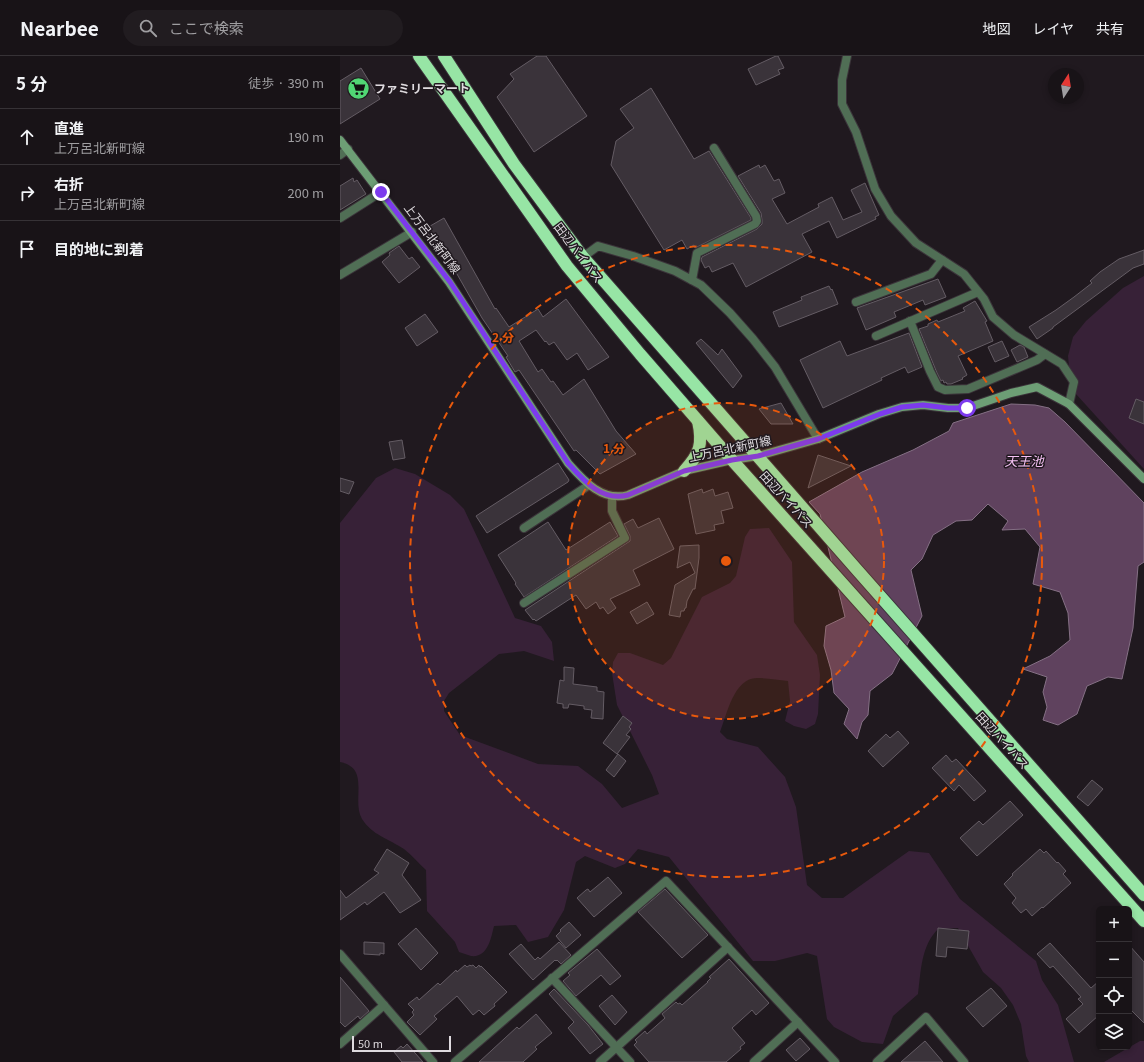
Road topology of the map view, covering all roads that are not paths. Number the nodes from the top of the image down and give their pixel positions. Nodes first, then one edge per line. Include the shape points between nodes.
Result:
1 (419, 56) edge
2 (444, 56) edge
3 (847, 56) edge
4 (340, 140) edge
5 (714, 148) dead end
6 (348, 149) junction
7 (340, 155) edge
8 (381, 192) junction
9 (340, 218) edge
10 (412, 232) junction
11 (583, 257) junction
12 (942, 260) junction
13 (340, 275) edge
14 (692, 280) junction
15 (978, 292) junction
16 (856, 302) dead end
17 (910, 321) junction
18 (876, 336) dead end
19 (1045, 354) junction
20 (1069, 404) junction
21 (698, 421) junction
22 (818, 439) junction
23 (758, 456) junction
24 (732, 460) junction
25 (684, 471) junction
26 (1144, 479) edge
27 (589, 485) junction
28 (612, 497) junction
29 (524, 528) dead end
30 (524, 603) dead end
31 (1144, 894) edge
32 (1144, 921) edge
33 (728, 947) junction
34 (340, 954) edge
35 (552, 978) junction
36 (384, 1005) junction
37 (798, 1022) junction
38 (340, 1044) edge
39 (617, 1047) junction
40 (433, 1062) edge
41 (455, 1062) edge
42 (600, 1062) edge
43 (630, 1062) edge
44 (754, 1062) edge
45 (836, 1062) edge
46 (877, 1062) edge
47 (964, 1062) edge

1 - 21 highway, 田辺バイパス via 568,266
2 - 11 highway, 田辺バイパス via 514,164
3 - 12 street via 842,80 842,104 856,132 875,189 891,216 916,244
4 - 6 main road, 上万呂北新町線
5 - 14 street via 757,221 697,253
6 - 7 street
6 - 8 main road, 上万呂北新町線
8 - 9 street
8 - 10 main road, 上万呂北新町線
10 - 13 street
10 - 27 main road, 上万呂北新町線 via 450,282 568,463
11 - 14 street via 598,246 675,271
11 - 23 highway, 田辺バイパス
12 - 15 street via 964,274
12 - 16 street via 931,274
14 - 22 street via 702,285 754,339 775,367
15 - 17 street
15 - 19 street via 984,298 993,317 1014,336
17 - 18 street
17 - 19 street via 938,387 945,390 968,389 1037,360
19 - 20 street via 1062,364 1074,382
20 - 22 main road, 上万呂北新町線 via 1037,387 967,408 923,405 902,407
20 - 26 main road, 上万呂北新町線
21 - 24 highway, 田辺バイパス
21 - 25 highway via 698,450 695,459
22 - 23 main road, 上万呂北新町線
23 - 24 main road, 上万呂北新町線
23 - 31 highway, 田辺バイパス
24 - 25 main road, 上万呂北新町線
24 - 32 highway, 田辺バイパス
25 - 28 main road, 上万呂北新町線 via 628,495
27 - 28 main road, 上万呂北新町線
27 - 29 street
28 - 30 street via 612,511 625,538
33 - 35 street via 666,881
33 - 37 street
33 - 39 street
34 - 36 street
35 - 39 street
35 - 41 street
36 - 38 street
36 - 40 street
37 - 44 street
37 - 45 street
39 - 42 street
39 - 43 street
46 - 47 street via 926,1018

